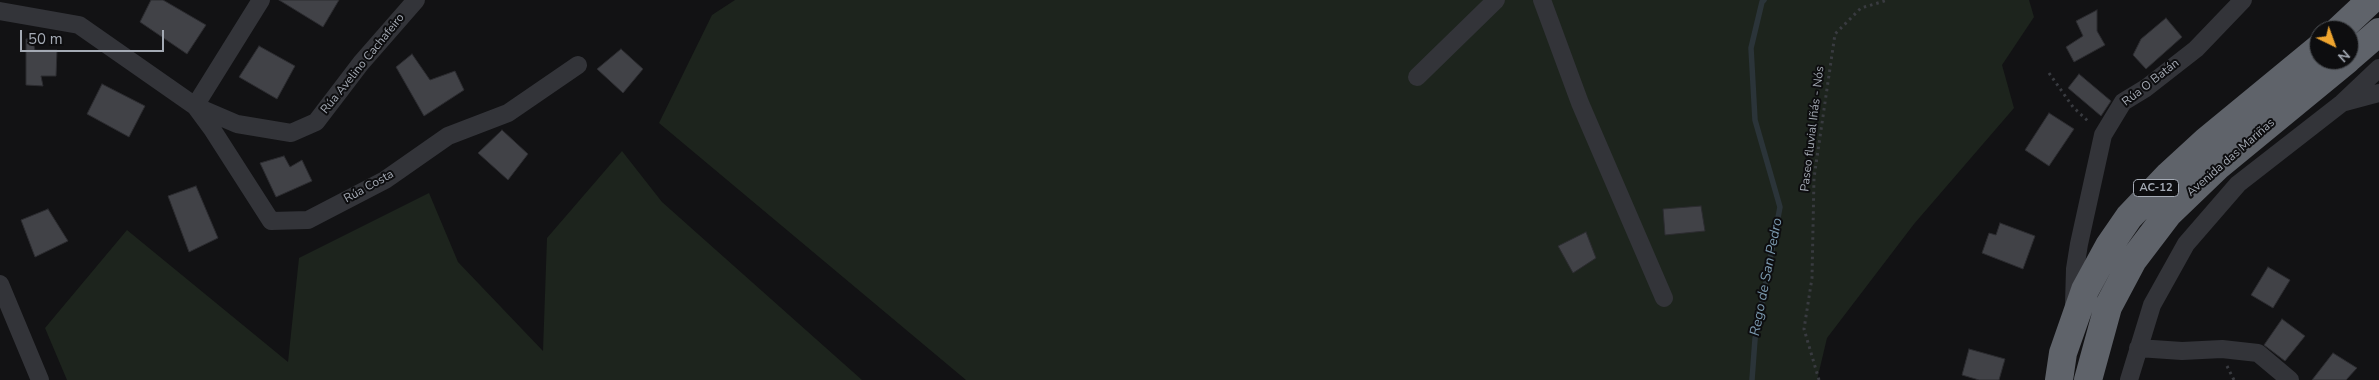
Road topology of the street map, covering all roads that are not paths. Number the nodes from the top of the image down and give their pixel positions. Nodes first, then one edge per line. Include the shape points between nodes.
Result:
1 (261, 0) edge
2 (416, 0) edge
3 (1496, 0) edge
4 (1542, 0) edge
5 (2244, 0) edge
6 (2371, 0) edge
7 (0, 11) edge
8 (2350, 20) edge
9 (2379, 32) edge
10 (2359, 49) edge
11 (2309, 56) edge
12 (578, 65) dead end
13 (2379, 68) edge
14 (2335, 70) edge
15 (1417, 77) dead end
16 (2379, 93) edge
17 (2342, 103) junction
18 (195, 106) junction
19 (0, 284) edge
20 (1664, 298) dead end
21 (2073, 322) junction
22 (2138, 348) junction
23 (40, 380) edge
24 (2059, 380) edge
25 (2088, 380) edge
26 (2130, 380) edge
27 (2290, 380) edge

1 - 18 street
2 - 18 street, Rúa Avelino Cachafeiro via 361,63 316,122 291,133 237,124
3 - 15 street
4 - 20 street via 1584,112
5 - 21 street, Rúa O Batán via 2196,49 2123,102 2103,134 2078,252
6 - 8 highway
7 - 18 street, Rúa Avelino Cachafeiro via 79,25
9 - 10 highway, Avenida das Mariñas / AC-12
11 - 21 highway, AC-12 via 2206,141 2129,217 2085,290
12 - 18 street, Rúa Costa via 508,113 448,136 385,180 308,220 271,221
13 - 17 street, Avenida das Mariñas
14 - 25 highway, Avenida das Mariñas / AC-12 via 2218,166 2168,214 2134,260 2108,306
16 - 17 street, Avenida das Mariñas
17 - 22 street, Avenida das Mariñas via 2238,184 2186,244 2152,305
19 - 23 street
21 - 24 highway, AC-12
22 - 26 street, Avenida das Mariñas
22 - 27 street via 2258,353

